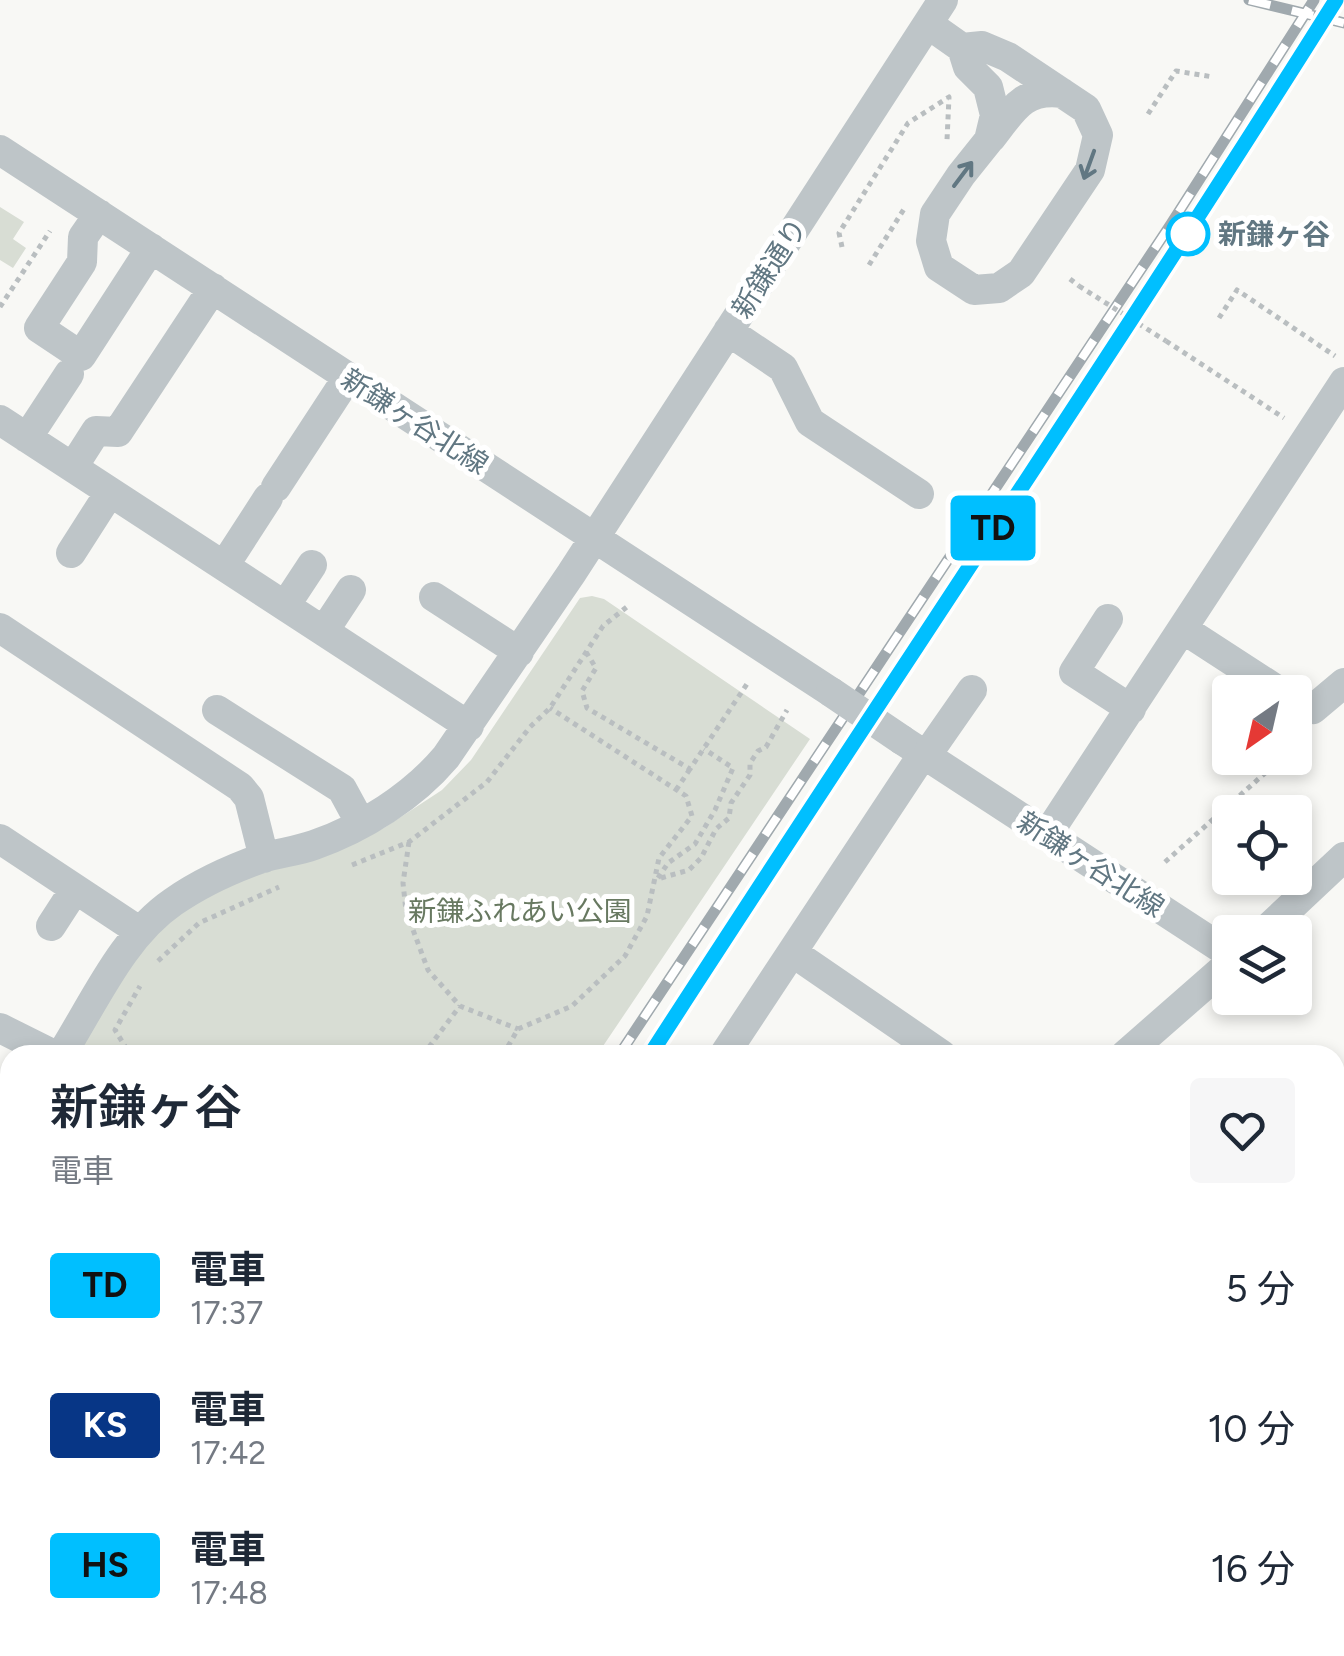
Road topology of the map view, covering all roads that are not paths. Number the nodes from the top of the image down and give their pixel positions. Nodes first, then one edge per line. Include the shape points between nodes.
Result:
1 (935, 12) edge
2 (962, 48) junction
3 (1062, 93) junction
4 (989, 140) junction
5 (0, 150) edge
6 (99, 214) junction
7 (151, 248) junction
8 (213, 288) junction
9 (728, 331) junction
10 (1343, 371) edge
11 (69, 374) dead end
12 (348, 377) junction
13 (0, 420) edge
14 (27, 438) junction
15 (73, 468) junction
16 (110, 492) junction
17 (919, 494) dead end
18 (594, 536) junction
19 (71, 554) dead end
20 (312, 565) dead end
21 (224, 566) junction
22 (351, 590) dead end
23 (434, 597) dead end
24 (285, 606) junction
25 (1108, 619) dead end
26 (0, 628) edge
27 (1184, 629) junction
28 (324, 631) junction
29 (519, 652) junction
30 (1254, 675) edge
31 (1344, 683) edge
32 (972, 690) dead end
33 (1131, 709) junction
34 (1312, 709) edge
35 (216, 710) dead end
36 (469, 726) junction
37 (917, 750) junction
38 (361, 824) junction
39 (1048, 835) junction
40 (0, 839) edge
41 (1344, 857) edge
42 (264, 858) junction
43 (75, 889) junction
44 (1282, 915) edge
45 (51, 926) dead end
46 (138, 931) junction
47 (1212, 942) edge
48 (792, 952) junction
49 (1212, 979) edge
50 (0, 1028) edge
51 (37, 1045) edge
52 (64, 1045) edge
53 (731, 1045) edge
54 (927, 1045) edge
55 (1136, 1045) edge

1 - 2 street
1 - 9 street, 新鎌通り
2 - 3 street via 982,46
2 - 4 street via 968,67 988,87 995,115
3 - 4 street via 1041,90 1024,99
3 -> 4 street via 1086,109 1098,135 1090,170 1021,274 999,288 974,290 939,267 932,242 935,214
5 - 6 street, 新鎌ヶ谷北線
6 - 7 street, 新鎌ヶ谷北線
6 - 7 street via 84,238 82,262 39,328 81,356
7 - 8 street, 新鎌ヶ谷北線
8 - 12 street, 新鎌ヶ谷北線
8 - 15 street via 118,432 96,431
9 - 17 street via 783,368 810,422
9 - 18 street, 新鎌通り
10 - 27 street
11 - 14 street
12 - 18 street, 新鎌ヶ谷北線
12 - 21 street
13 - 14 street
14 - 15 street
15 - 16 street
16 - 19 street
16 - 21 street
18 - 29 street, 新鎌通り
18 - 37 street, 新鎌ヶ谷北線, bridge
20 - 24 street
21 - 24 street
22 - 28 street
23 - 29 street
24 - 28 street
25 - 33 street via 1074,672
26 - 42 street via 240,787
27 - 30 street
27 - 33 street
28 - 36 street
29 - 36 street, 新鎌通り
31 - 34 street
32 - 37 street
33 - 39 street
35 - 38 street via 342,789
36 - 38 street, 新鎌通り via 426,780
37 - 39 street, 新鎌ヶ谷北線
37 - 48 street
38 - 42 street, 新鎌通り
39 - 47 street, 新鎌ヶ谷北線
40 - 43 street
41 - 44 street
42 - 46 street, 新鎌通り via 172,902
43 - 45 street
43 - 46 street
46 - 52 street, 新鎌通り
48 - 53 street
48 - 54 street
49 - 55 street
50 - 51 street

